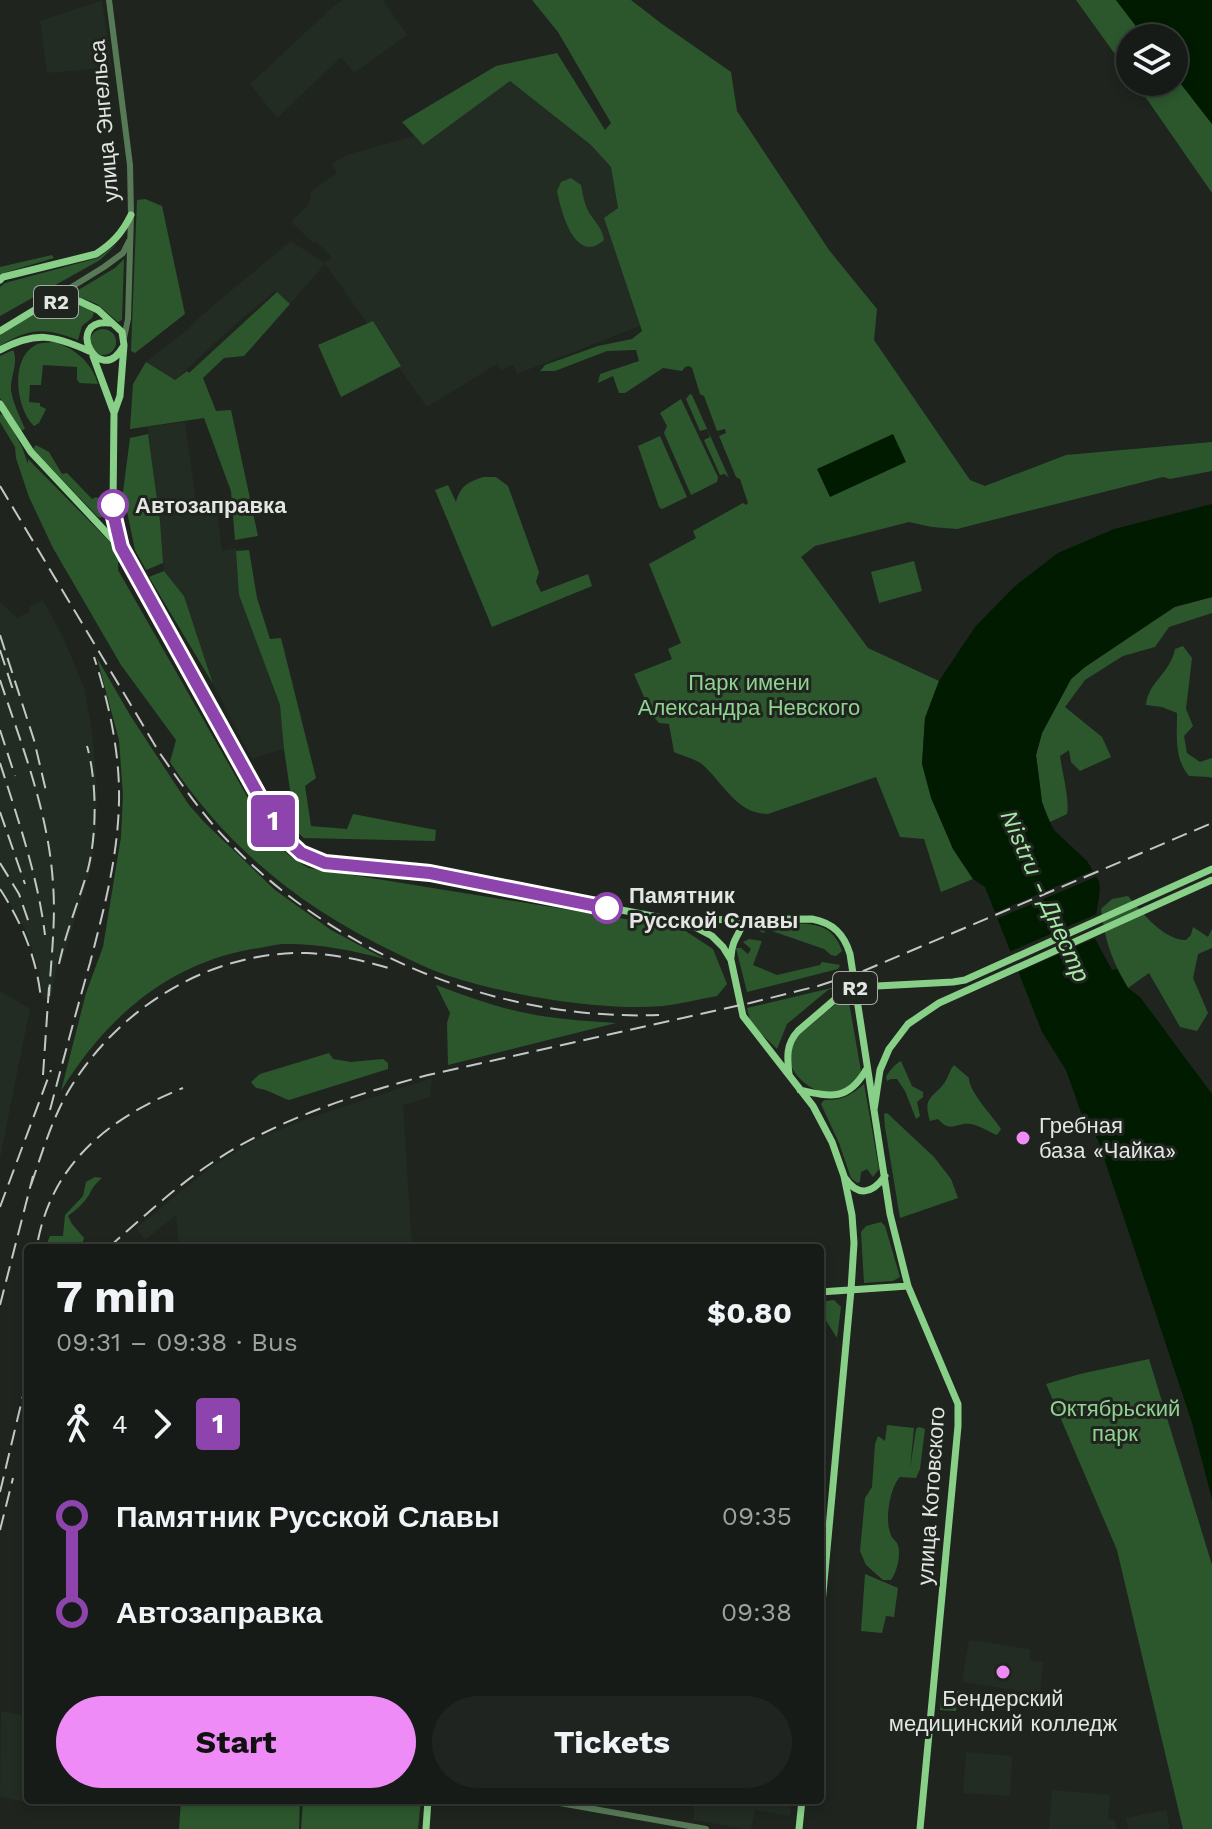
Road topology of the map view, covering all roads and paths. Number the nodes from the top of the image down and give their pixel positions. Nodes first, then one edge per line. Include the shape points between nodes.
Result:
1 (109, 0) edge
2 (131, 215) junction
3 (130, 238) junction
4 (0, 280) edge
5 (46, 303) junction
6 (112, 323) junction
7 (0, 331) edge
8 (124, 341) junction
9 (0, 350) edge
10 (91, 353) junction
11 (0, 404) edge
12 (114, 413) junction
13 (121, 547) junction
14 (1212, 869) edge
15 (1212, 880) edge
16 (745, 919) junction
17 (673, 920) junction
18 (731, 960) junction
19 (867, 1068) junction
20 (789, 1077) junction
21 (800, 1090) junction
22 (874, 1110) junction
23 (844, 1176) junction
24 (885, 1176) junction
25 (908, 1286) junction
26 (851, 1290) junction
27 (824, 1292) edge
28 (824, 1582) edge
29 (428, 1804) edge
30 (565, 1804) edge
31 (802, 1804) edge
32 (426, 1829) edge
33 (706, 1829) edge
34 (799, 1829) edge
35 (920, 1829) edge

1 - 2 street, улица Энгельса via 130,165
2 - 3 street, улица Энгельса
2 - 4 main road via 121,234 96,254
3 - 5 street via 123,253
3 - 8 street, улица Энгельса
5 - 6 main road, R2 via 79,301
5 - 7 main road, R2
6 - 8 main road, R2
6 - 10 main road via 90,329 86,344
8 - 10 main road via 111,359
8 - 12 main road, R2
9 - 10 main road, R2 via 42,336
10 - 12 main road, R2
11 - 13 main road via 31,452
12 - 13 main road, R2 via 113,505
13 - 17 main road, R2 via 275,825 301,853 325,863 430,873
14 - 20 main road, R2 via 965,980 847,991 792,1038
15 - 22 main road, R2 via 930,1008 895,1040 880,1070
16 - 17 main road, R2
16 - 18 main road via 732,944
16 - 19 main road, R2 via 823,921 846,940
17 - 18 main road, R2 via 712,936
18 - 20 main road via 745,1020
19 - 21 main road via 843,1093 824,1096
19 - 22 main road, R2
20 - 21 main road
21 - 23 main road via 832,1142
22 - 24 main road, R2
23 - 24 main road via 861,1191 874,1189
23 - 26 main road via 853,1229
24 - 25 main road, улица Котовского
25 - 26 main road
25 - 35 main road, улица Котовского via 958,1404
26 - 27 main road
26 - 28 main road
29 - 32 main road
30 - 33 street
31 - 34 main road

